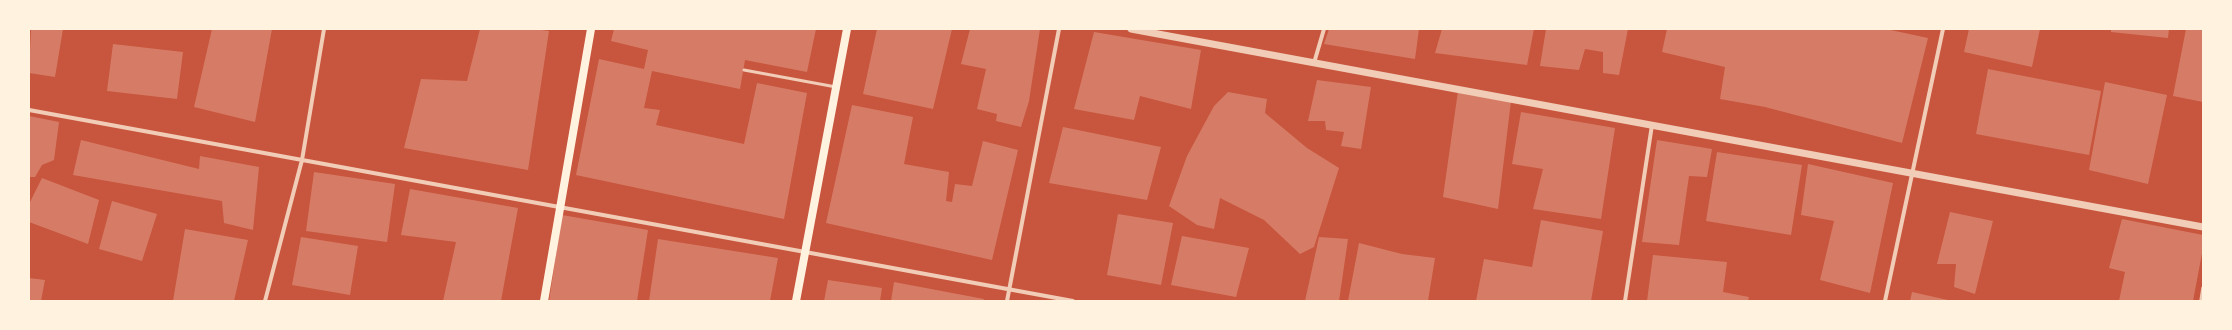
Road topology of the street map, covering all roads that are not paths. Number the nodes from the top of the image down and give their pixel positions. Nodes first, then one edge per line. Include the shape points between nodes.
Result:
1 (324, 29) edge
2 (591, 29) edge
3 (847, 29) edge
4 (1059, 29) edge
5 (1131, 29) edge
6 (1324, 29) edge
7 (1943, 29) edge
8 (1314, 63) junction
9 (744, 70) dead end
10 (836, 87) junction
11 (29, 110) edge
12 (1652, 126) junction
13 (302, 160) junction
14 (1912, 173) junction
15 (560, 207) junction
16 (2203, 227) edge
17 (805, 252) junction
18 (2203, 288) edge
19 (1010, 289) junction
20 (266, 301) edge
21 (544, 301) edge
22 (796, 301) edge
23 (1008, 301) edge
24 (1073, 301) edge
25 (1625, 301) edge
26 (1885, 301) edge
27 (2200, 301) edge

1 - 13 street
2 - 15 main road
3 - 10 main road
4 - 19 street
5 - 8 street
6 - 8 street
7 - 14 street
8 - 12 street
9 - 10 lane
10 - 17 main road
11 - 13 street
12 - 14 street
12 - 25 street
13 - 15 street
13 - 20 street
14 - 16 street
14 - 26 street
15 - 17 street
15 - 21 main road
17 - 19 street
17 - 22 main road
18 - 27 street
19 - 23 street
19 - 24 street

